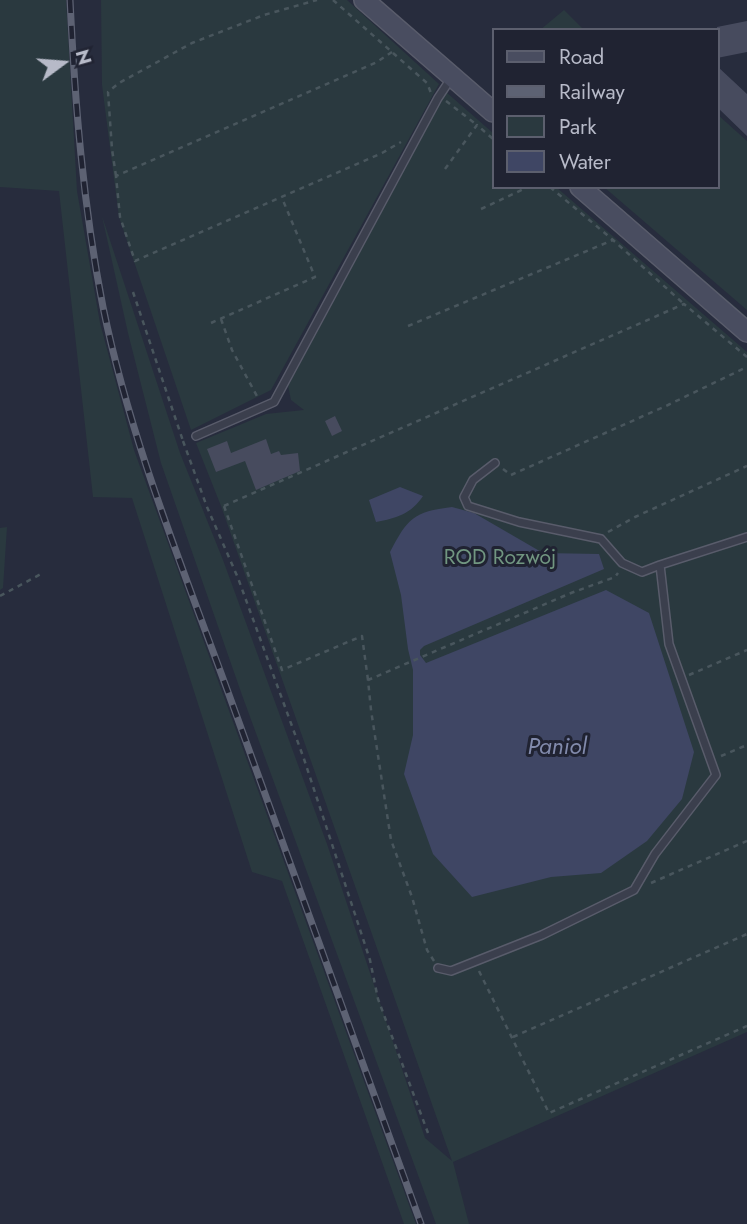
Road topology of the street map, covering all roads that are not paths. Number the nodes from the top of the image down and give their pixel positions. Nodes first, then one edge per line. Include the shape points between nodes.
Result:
1 (364, 0) edge
2 (452, 77) junction
3 (491, 110) edge
4 (582, 189) edge
5 (747, 332) edge
6 (196, 436) road end
7 (495, 463) road end
8 (747, 537) edge
9 (660, 565) junction
10 (438, 968) road end

1 - 2 street
2 - 3 street
2 - 6 lane via 276,398
4 - 5 street
7 - 9 lane via 473,480 464,497 468,506 601,539 622,563 642,572
8 - 9 lane
9 - 10 lane via 670,644 716,775 654,854 634,890 542,935 451,971

